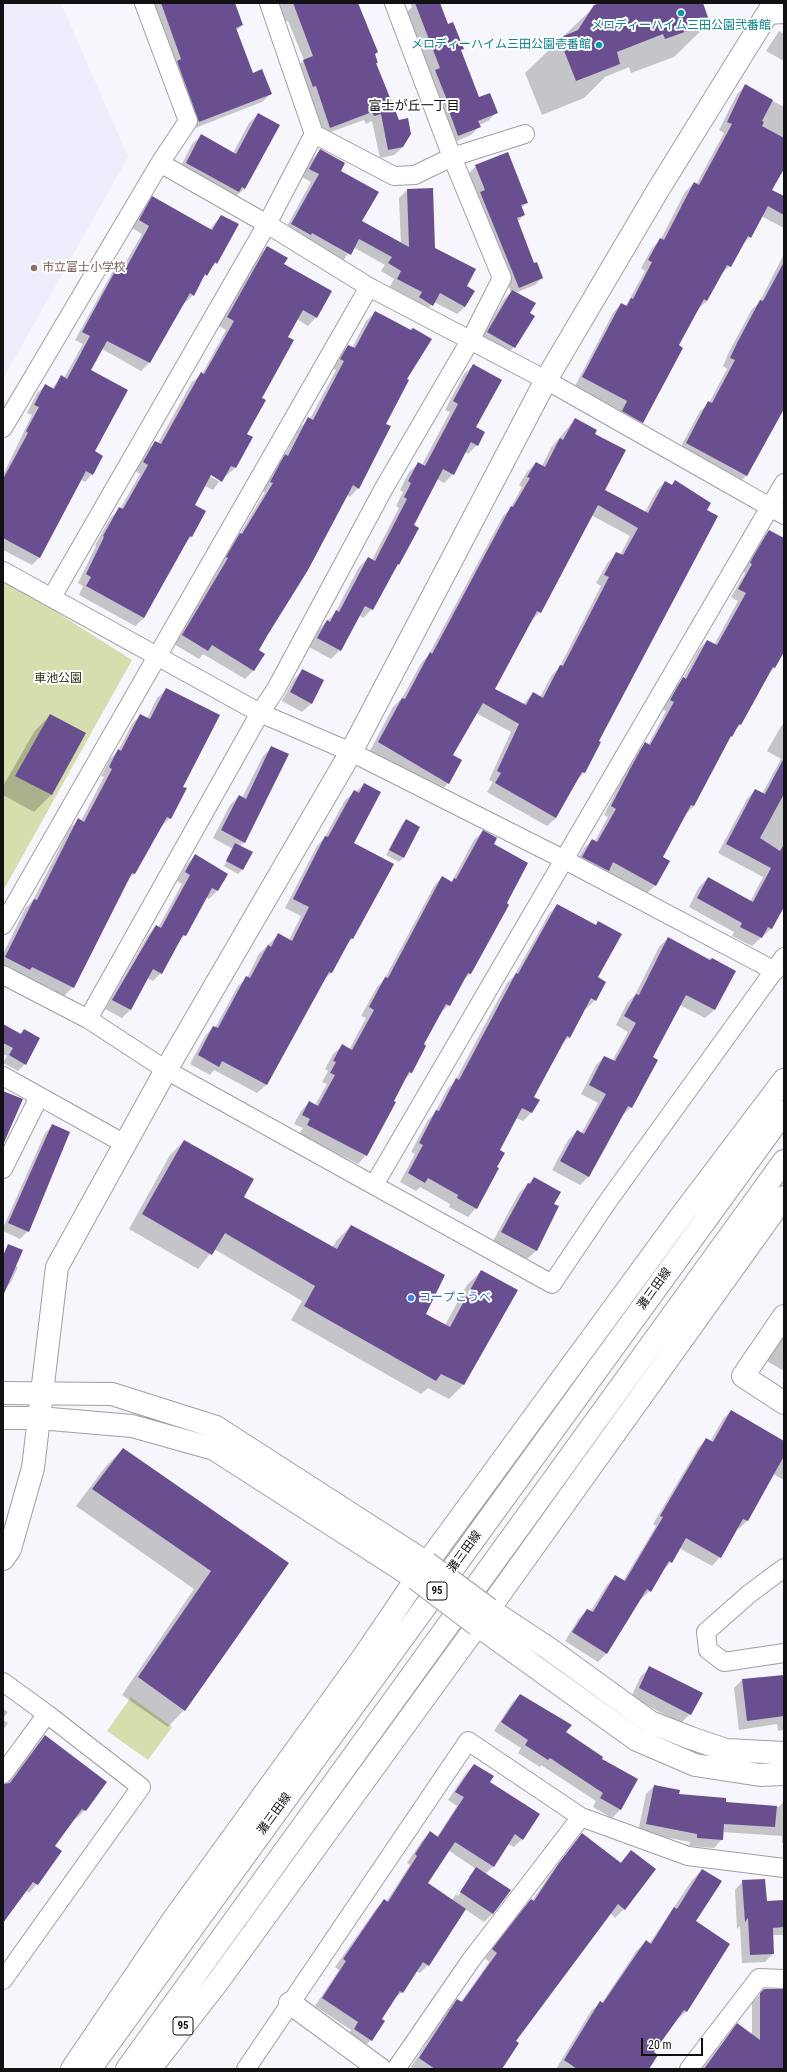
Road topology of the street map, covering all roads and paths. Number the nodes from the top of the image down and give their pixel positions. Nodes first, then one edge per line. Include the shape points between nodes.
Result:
1 (144, 3) edge
2 (269, 3) edge
3 (394, 3) edge
4 (775, 11) edge
5 (314, 134) junction
6 (524, 134) dead end
7 (452, 157) junction
8 (160, 163) junction
9 (267, 224) junction
10 (369, 287) junction
11 (471, 339) junction
12 (546, 380) junction
13 (3, 428) edge
14 (784, 483) edge
15 (777, 511) edge
16 (3, 571) edge
17 (52, 597) junction
18 (157, 656) junction
19 (260, 713) junction
20 (351, 752) junction
21 (565, 860) junction
22 (3, 925) edge
23 (779, 964) edge
24 (3, 975) edge
25 (88, 1019) junction
26 (166, 1070) junction
27 (3, 1076) edge
28 (784, 1080) edge
29 (39, 1097) junction
30 (784, 1112) edge
31 (125, 1144) junction
32 (784, 1161) edge
33 (3, 1169) edge
34 (374, 1185) junction
35 (784, 1197) edge
36 (784, 1316) edge
37 (42, 1392) junction
38 (3, 1393) edge
39 (784, 1403) edge
40 (3, 1418) edge
41 (38, 1418) junction
42 (3, 1559) edge
43 (784, 1568) edge
44 (421, 1571) junction
45 (483, 1617) junction
46 (784, 1652) edge
47 (3, 1682) edge
48 (47, 1714) junction
49 (784, 1753) edge
50 (3, 1774) edge
51 (784, 1774) edge
52 (581, 1818) junction
53 (784, 1868) edge
54 (784, 1979) edge
55 (3, 1980) edge
56 (290, 2003) junction
57 (72, 2069) edge
58 (90, 2069) edge
59 (127, 2069) edge
60 (150, 2069) edge
61 (246, 2069) edge
62 (380, 2069) edge
63 (396, 2069) edge
64 (689, 2069) edge

1 - 8 street via 188,121
2 - 5 street
3 - 7 street
4 - 12 main road via 658,190
5 - 7 street via 394,176 415,175
5 - 9 street
6 - 7 street
7 - 11 street via 502,278
8 - 9 street
8 - 13 street
9 - 10 street
9 - 17 street
10 - 11 street
10 - 18 street
11 - 12 street
11 - 19 street via 384,488 276,689
12 - 15 street
12 - 20 main road
14 - 15 street
15 - 21 street
16 - 17 street
17 - 18 street
18 - 19 street
18 - 22 street
19 - 20 street
19 - 25 street
20 - 21 street
20 - 26 main road
21 - 23 street
21 - 34 street
23 - 34 street via 617,1188 552,1284
24 - 25 street
25 - 26 street
26 - 31 main road
26 - 34 street
27 - 29 street
28 - 44 main road, 95
29 - 31 street
29 - 33 street
30 - 58 main road, 灘三田線 / 95
31 - 37 main road via 57,1267
32 - 59 main road, 95
35 - 45 main road, 95
36 - 39 main road via 743,1376
37 - 38 main road
37 - 41 main road
37 - 44 main road via 112,1394 216,1427
40 - 41 main road
41 - 42 main road via 32,1468 10,1550
41 - 44 main road via 132,1426 214,1449
43 - 46 street via 749,1594 706,1632 708,1650 724,1662
44 - 45 main road, bridge
44 - 57 main road, 95 via 364,1656 173,1920
45 - 49 main road via 548,1648 650,1722 726,1750
45 - 51 main road via 637,1740 695,1765 760,1775
45 - 60 main road, 95 via 217,1983
47 - 48 street
48 - 50 street
48 - 55 street via 141,1788
52 - 53 street via 688,1856
52 - 56 street via 468,1741
52 - 63 street via 471,1960
54 - 64 street via 759,1978
56 - 61 street
56 - 62 main road

